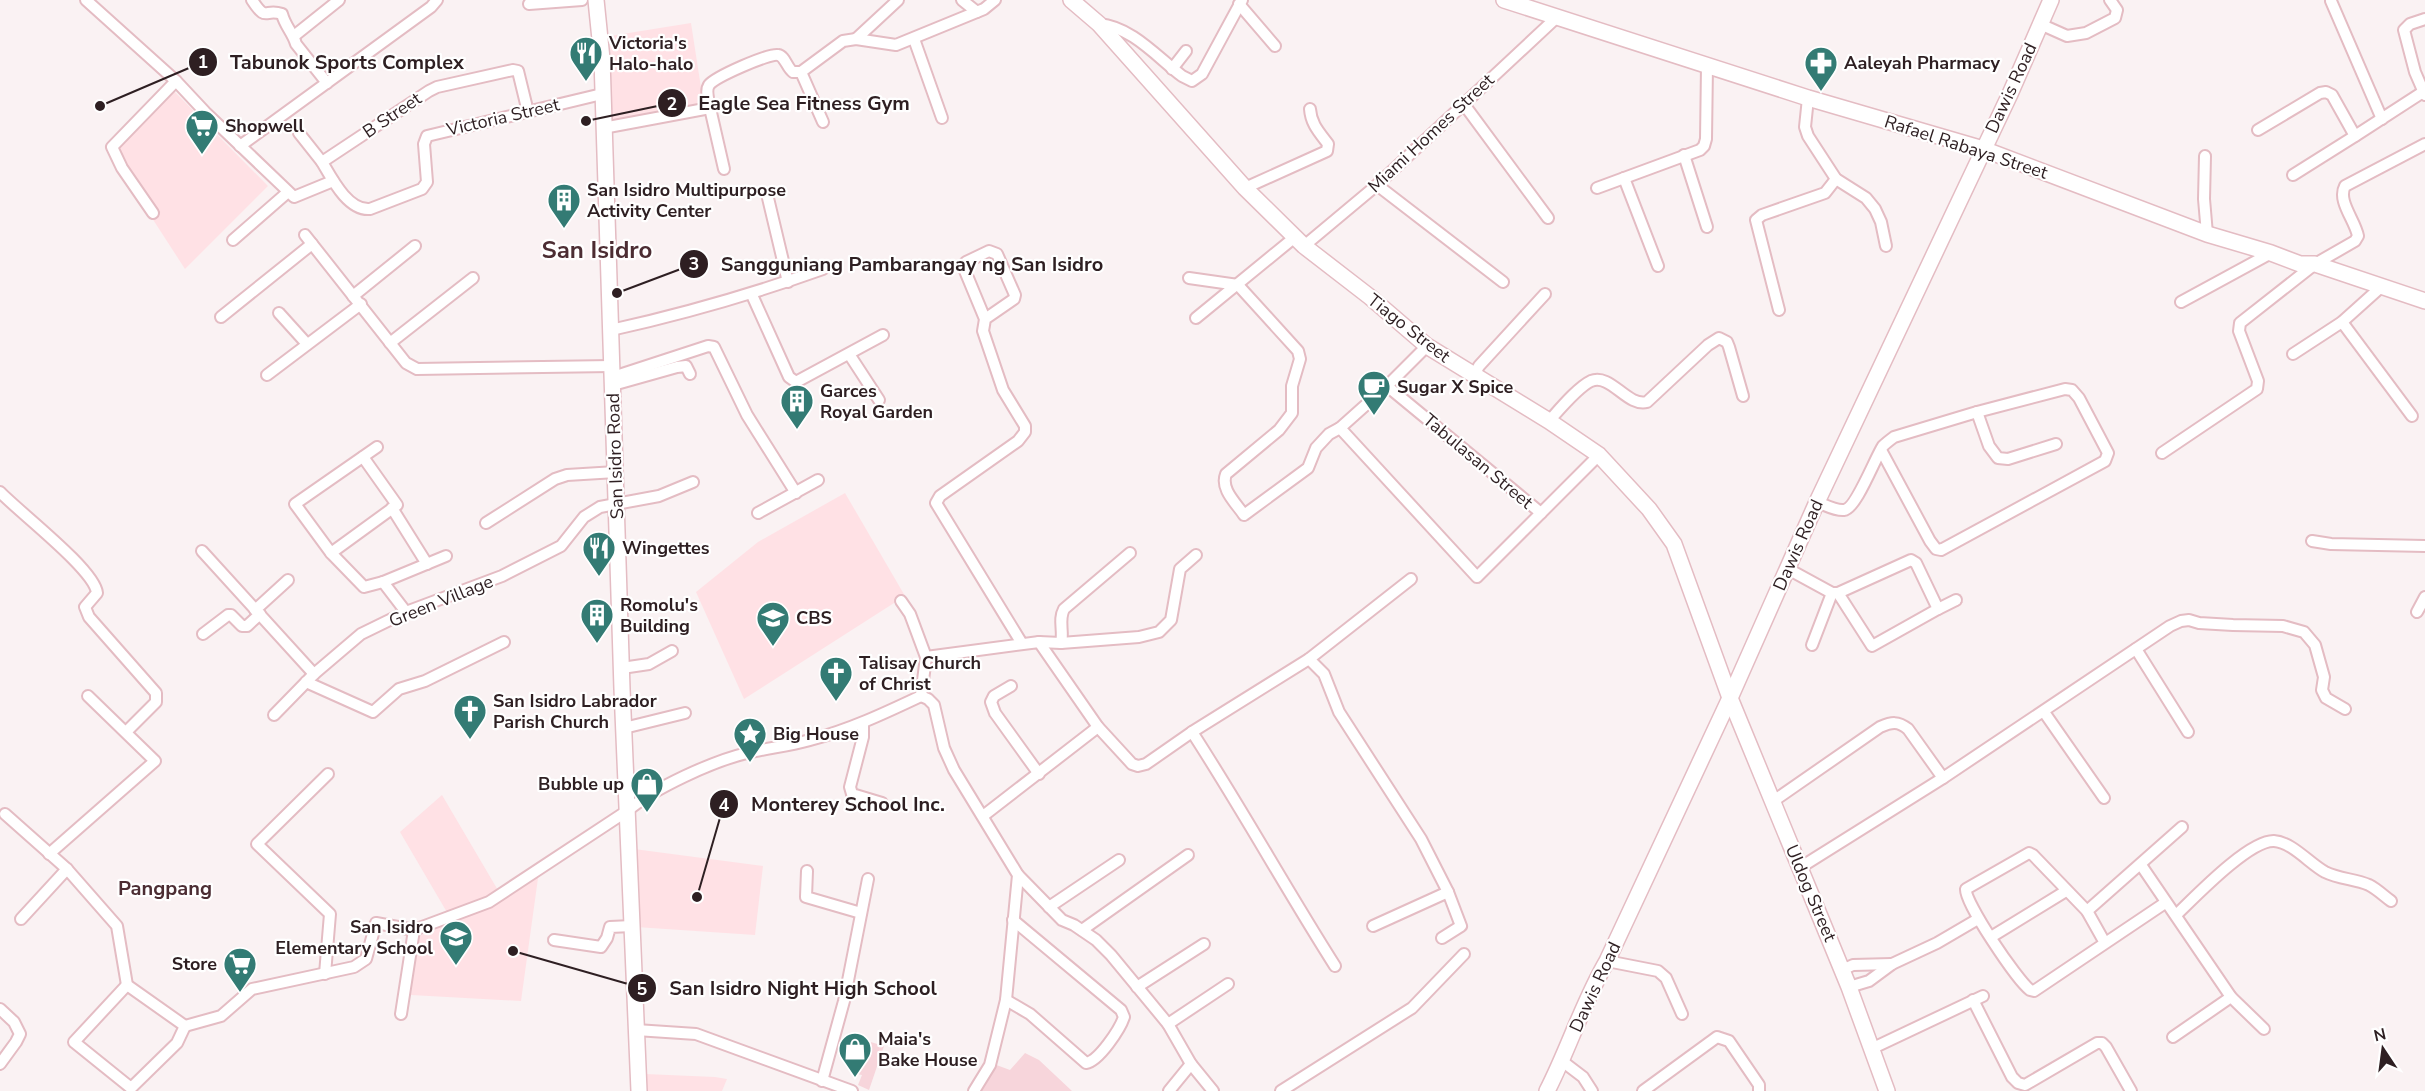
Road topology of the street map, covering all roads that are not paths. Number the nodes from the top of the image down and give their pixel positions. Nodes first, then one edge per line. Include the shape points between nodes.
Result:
1 (86, 0) edge
2 (252, 0) edge
3 (339, 0) edge
4 (437, 0) edge
5 (582, 0) edge
6 (596, 0) edge
7 (898, 0) edge
8 (962, 0) edge
9 (995, 0) edge
10 (1071, 0) edge
11 (1504, 0) edge
12 (2051, 0) edge
13 (2110, 0) edge
14 (2331, 1) edge
15 (1241, 2) edge
16 (529, 4) dead end
17 (976, 12) junction
18 (1556, 18) junction
19 (2425, 19) edge
20 (1099, 24) junction
21 (2040, 24) junction
22 (294, 36) junction
23 (856, 39) junction
24 (914, 39) junction
25 (1275, 46) dead end
26 (1186, 51) dead end
27 (1707, 66) junction
28 (1172, 69) junction
29 (2420, 70) edge
30 (801, 72) junction
31 (176, 81) junction
32 (327, 83) junction
33 (602, 94) junction
34 (2424, 94) edge
35 (1808, 98) junction
36 (1463, 103) junction
37 (710, 108) junction
38 (1310, 109) dead end
39 (528, 112) junction
40 (942, 118) dead end
41 (2382, 119) junction
42 (823, 122) dead end
43 (603, 128) junction
44 (2258, 130) dead end
45 (299, 133) dead end
46 (2355, 136) junction
47 (2425, 144) edge
48 (240, 146) junction
49 (1983, 149) junction
50 (1684, 155) junction
51 (2205, 156) dead end
52 (322, 162) junction
53 (724, 169) dead end
54 (2293, 175) dead end
55 (1624, 178) junction
56 (1836, 179) junction
57 (333, 181) junction
58 (1377, 185) junction
59 (1245, 188) junction
60 (1597, 188) dead end
61 (288, 192) junction
62 (768, 198) dead end
63 (153, 213) dead end
64 (1548, 218) dead end
65 (1707, 227) dead end
66 (2207, 234) junction
67 (233, 240) dead end
68 (1299, 242) junction
69 (415, 246) dead end
70 (1886, 246) dead end
71 (2271, 253) junction
72 (2314, 264) junction
73 (1658, 266) dead end
74 (823, 269) dead end
75 (473, 278) dead end
76 (1189, 278) dead end
77 (788, 282) junction
78 (1503, 282) dead end
79 (1238, 285) junction
80 (2380, 287) junction
81 (1545, 294) dead end
82 (752, 295) junction
83 (357, 300) junction
84 (2425, 301) edge
85 (2181, 302) dead end
86 (1779, 310) dead end
87 (279, 314) dead end
88 (221, 316) dead end
89 (1196, 318) dead end
90 (985, 319) junction
91 (2342, 322) junction
92 (611, 330) junction
93 (883, 335) dead end
94 (390, 343) junction
95 (307, 344) junction
96 (1427, 346) junction
97 (849, 354) junction
98 (2293, 354) dead end
99 (690, 374) dead end
100 (267, 375) dead end
101 (1474, 375) junction
102 (612, 376) junction
103 (1387, 386) junction
104 (1743, 396) dead end
105 (879, 400) dead end
106 (1977, 412) junction
107 (2412, 416) dead end
108 (1549, 421) junction
109 (1340, 428) junction
110 (2056, 444) dead end
111 (377, 447) dead end
112 (1881, 450) junction
113 (2162, 453) dead end
114 (1599, 455) junction
115 (363, 457) junction
116 (616, 472) junction
117 (818, 480) dead end
118 (693, 482) dead end
119 (0, 492) edge
120 (796, 493) junction
121 (616, 502) junction
122 (1817, 502) junction
123 (392, 508) junction
124 (758, 513) dead end
125 (1541, 513) junction
126 (486, 523) dead end
127 (2312, 541) dead end
128 (2425, 546) edge
129 (202, 550) dead end
130 (331, 553) junction
131 (1130, 553) dead end
132 (1196, 555) dead end
133 (446, 556) dead end
134 (427, 564) junction
135 (1788, 569) junction
136 (1411, 579) dead end
137 (288, 580) dead end
138 (383, 582) junction
139 (1835, 593) junction
140 (2425, 597) edge
141 (1956, 600) dead end
142 (901, 601) dead end
143 (1938, 609) junction
144 (257, 612) junction
145 (406, 612) junction
146 (2417, 612) dead end
147 (203, 634) dead end
148 (504, 642) dead end
149 (1020, 642) junction
150 (1039, 642) junction
151 (1061, 643) junction
152 (1812, 645) dead end
153 (2136, 649) junction
154 (672, 651) dead end
155 (927, 657) junction
156 (1309, 659) junction
157 (622, 668) junction
158 (314, 674) junction
159 (306, 682) junction
160 (1011, 686) dead end
161 (88, 696) dead end
162 (921, 696) junction
163 (1730, 698) junction
164 (2345, 708) dead end
165 (685, 712) dead end
166 (2044, 712) junction
167 (274, 715) dead end
168 (862, 723) junction
169 (1098, 727) junction
170 (624, 728) junction
171 (126, 732) junction
172 (1192, 732) junction
173 (2188, 732) dead end
174 (328, 774) dead end
175 (1039, 774) junction
176 (1943, 778) junction
177 (2104, 798) dead end
178 (1772, 802) junction
179 (882, 803) dead end
180 (627, 811) junction
181 (5, 814) dead end
182 (983, 816) junction
183 (2182, 827) dead end
184 (49, 854) junction
185 (1188, 855) dead end
186 (1119, 860) dead end
187 (2140, 865) junction
188 (1800, 867) junction
189 (67, 869) junction
190 (807, 871) dead end
191 (1018, 875) junction
192 (868, 879) dead end
193 (2066, 891) junction
194 (1448, 892) junction
195 (2391, 901) dead end
196 (2165, 903) junction
197 (1049, 907) junction
198 (2086, 911) junction
199 (861, 913) junction
200 (2176, 915) junction
201 (1978, 919) junction
202 (21, 920) dead end
203 (1013, 920) junction
204 (632, 926) junction
205 (1373, 927) dead end
206 (414, 930) junction
207 (1082, 930) junction
208 (1991, 937) junction
209 (1442, 938) dead end
210 (554, 940) dead end
211 (2105, 943) junction
212 (1204, 944) dead end
213 (1464, 954) dead end
214 (1607, 961) junction
215 (1892, 964) junction
216 (1335, 966) dead end
217 (1842, 970) junction
218 (325, 974) junction
219 (1228, 984) dead end
220 (127, 985) junction
221 (1137, 987) junction
222 (1849, 987) junction
223 (2231, 997) junction
224 (1006, 1000) junction
225 (0, 1009) edge
226 (401, 1014) dead end
227 (1682, 1014) dead end
228 (1168, 1024) junction
229 (185, 1026) junction
230 (2264, 1029) dead end
231 (636, 1030) junction
232 (2173, 1037) dead end
233 (1871, 1049) junction
234 (1562, 1061) junction
235 (0, 1064) edge
236 (1191, 1064) junction
237 (822, 1081) junction
238 (639, 1091) edge
239 (852, 1091) edge
240 (974, 1091) edge
241 (1168, 1091) edge
242 (1213, 1091) edge
243 (1281, 1091) edge
244 (1547, 1091) edge
245 (1592, 1091) edge
246 (1642, 1091) edge
247 (1758, 1091) edge
248 (1887, 1091) edge
249 (2131, 1091) edge

1 - 31 street
2 - 22 street via 265,15 282,14
3 - 22 street
4 - 32 street
5 - 16 street
6 - 33 street, San Isidro Road
7 - 23 street
8 - 17 street
9 - 17 street
10 - 20 street, Tiago Street
11 - 18 street, Rafael Rabaya Street
12 - 21 street, Dawis Road
13 - 21 street via 2117,10 2115,18 2086,33 2067,36
14 - 41 street
15 - 25 street
15 - 28 street via 1198,78 1188,80
17 - 24 street
18 - 27 street, Rafael Rabaya Street
18 - 36 street, Miami Homes Street
19 - 29 street via 2404,30
20 - 28 street via 1126,31
20 - 59 street, Tiago Street
21 - 49 street, Dawis Road
22 - 32 street
23 - 24 street via 896,45
23 - 30 street via 843,41
24 - 40 street
26 - 28 street
27 - 35 street, Rafael Rabaya Street
27 - 50 street via 1706,139 1700,150
29 - 34 street
30 - 37 street via 793,72 783,56 767,57 711,83 707,93
30 - 42 street
31 - 48 street
31 - 63 street via 112,147
32 - 48 street
33 - 39 street, Victoria Street
33 - 43 street, San Isidro Road
34 - 41 street
35 - 49 street, Rafael Rabaya Street
35 - 56 street via 1808,136
36 - 58 street, Miami Homes Street
36 - 64 street
37 - 43 street
37 - 53 street
38 - 59 street via 1311,120 1328,144 1327,151
39 - 52 street, B Street via 518,71 437,87
39 - 57 street, Victoria Street via 427,136 427,182 422,189 370,209 355,206
41 - 46 street
43 - 92 street, San Isidro Road
44 - 46 street via 2326,92 2332,95
45 - 52 street
46 - 54 street
47 - 72 street via 2345,186 2343,198 2358,236
48 - 61 street
49 - 66 street, Rafael Rabaya Street
49 - 122 street, Dawis Road
50 - 55 street
50 - 65 street
51 - 66 street
52 - 57 street
55 - 60 street
55 - 73 street
56 - 70 street via 1866,198 1875,209
56 - 86 street via 1825,193 1756,220
57 - 61 street via 301,196 294,197
58 - 68 street, Miami Homes Street
58 - 78 street
59 - 68 street, Tiago Street
61 - 67 street
62 - 77 street
66 - 71 street, Rafael Rabaya Street
68 - 79 street, Miami Homes Street
68 - 96 street, Tiago Street
69 - 83 street
71 - 72 street, Rafael Rabaya Street via 2300,264
71 - 85 street
72 - 80 street, Rafael Rabaya Street
72 - 113 street via 2240,323 2257,389
74 - 77 street
75 - 94 street
76 - 79 street
77 - 82 street
79 - 89 street, Miami Homes Street
79 - 109 street via 1298,351 1299,359 1292,386 1292,413 1279,430 1226,474 1224,486 1244,515 1308,468 1316,448
80 - 84 street, Rafael Rabaya Street
80 - 91 street
81 - 101 street
82 - 92 street
82 - 97 street via 792,380 802,380
83 - 88 street via 308,239
83 - 94 street
83 - 95 street
87 - 95 street
90 - 90 street via 1014,299 1016,292 993,251 963,266
90 - 149 street via 983,331 1003,390 1025,432 936,503
91 - 98 street
91 - 107 street
92 - 102 street, San Isidro Road
93 - 97 street
94 - 102 street via 406,363 417,369
95 - 100 street
96 - 101 street, Tiago Street
96 - 103 street
97 - 105 street
99 - 102 street via 686,366
101 - 108 street, Tiago Street
102 - 116 street, San Isidro Road
102 - 120 street via 714,347 747,415
103 - 109 street
103 - 125 street, Tabulasan Street
104 - 108 street via 1729,347 1719,338 1647,402 1638,402 1594,380
106 - 110 street via 1989,446 1998,458 2008,459
106 - 112 street via 1894,436
106 - 112 street via 2072,390 2108,457 1941,550 1930,541
108 - 114 street, Tiago Street
109 - 125 street via 1477,577
111 - 115 street
112 - 122 street via 1854,505 1843,511
114 - 125 street
114 - 163 street, Tiago Street via 1649,509 1674,544
115 - 123 street via 397,505
115 - 130 street via 295,504
116 - 121 street, San Isidro Road
116 - 126 street via 555,479
117 - 120 street
118 - 121 street, Green Village via 659,496
119 - 171 street via 94,583 97,593 85,608 89,617 156,693 156,702
120 - 124 street
121 - 145 street, Green Village via 584,517 561,546 502,576
121 - 157 street, San Isidro Road
122 - 135 street, Dawis Road
123 - 130 street
123 - 134 street
127 - 128 street
129 - 144 street
130 - 138 street via 364,587
131 - 151 street via 1064,609 1060,617
132 - 151 street via 1180,569 1171,620 1159,632
133 - 134 street
134 - 138 street
135 - 139 street
135 - 163 street, Dawis Road
136 - 156 street
137 - 144 street
138 - 145 street
139 - 143 street via 1911,560
139 - 143 street via 1872,646
139 - 152 street
140 - 146 street
141 - 143 street
142 - 155 street
144 - 147 street via 247,626 228,615
144 - 158 street
145 - 158 street, Green Village via 361,634
148 - 159 street via 425,681 399,689 373,712
149 - 150 street
149 - 155 street
150 - 151 street
150 - 169 street
153 - 164 street via 2181,621 2283,626 2304,632 2315,645 2324,676 2322,690 2326,698
153 - 166 street
153 - 173 street
154 - 157 street via 649,664
155 - 162 street
156 - 172 street
156 - 194 street via 1324,674 1339,712 1421,839
157 - 170 street, San Isidro Road
158 - 159 street, Green Village
159 - 167 street, Green Village
160 - 175 street via 991,702
161 - 171 street
162 - 168 street
162 - 182 street via 934,705 944,748
163 - 178 street, Uldog Street
163 - 214 street, Dawis Road
165 - 170 street
166 - 176 street
166 - 177 street
168 - 179 street via 863,737 850,787 852,794
168 - 180 street via 810,740 744,754 652,793
169 - 172 street via 1138,766
169 - 175 street
170 - 180 street, San Isidro Road
171 - 184 street via 155,761
172 - 216 street
174 - 218 street via 257,844 330,914
175 - 182 street
176 - 178 street via 1908,729 1895,722 1881,727
176 - 188 street
178 - 188 street, Uldog Street
180 - 204 street, San Isidro Road
180 - 206 street via 489,902
181 - 184 street
182 - 191 street
183 - 187 street
184 - 189 street
185 - 207 street
186 - 197 street
187 - 196 street
187 - 198 street
188 - 217 street, Uldog Street
189 - 202 street
189 - 220 street via 117,926
190 - 199 street via 806,897
191 - 197 street
191 - 203 street
192 - 199 street
193 - 198 street
193 - 201 street via 2033,855 2024,854 1966,889 1966,898
193 - 208 street
194 - 205 street
194 - 209 street via 1461,926
195 - 200 street via 2369,885 2337,878 2315,867 2296,850 2274,841 2254,847 2230,865
196 - 200 street
196 - 211 street
197 - 207 street via 1062,920
198 - 211 street
199 - 237 street via 844,1001
200 - 223 street
201 - 208 street
201 - 215 street
203 - 224 street
203 - 224 street via 1121,1010 1124,1017 1096,1059 1086,1063 1030,1014
204 - 210 street via 610,927 601,947
204 - 231 street, San Isidro Road
206 - 218 street via 376,923 366,959 354,967
206 - 226 street
207 - 221 street via 1111,955
208 - 211 street via 2026,988 2034,991
212 - 221 street
213 - 243 street via 1412,1008
214 - 227 street via 1658,971 1666,978
214 - 234 street, Dawis Road
215 - 217 street via 1853,965
215 - 222 street via 1869,981
217 - 222 street, Uldog Street
218 - 229 street via 252,989 221,1016
219 - 228 street
220 - 229 street
220 - 229 street via 74,1042 130,1088 177,1043
221 - 228 street
222 - 233 street, Uldog Street
223 - 230 street
223 - 232 street
224 - 240 street via 990,1065
225 - 235 street via 20,1034
228 - 236 street
231 - 237 street via 696,1034
231 - 238 street, San Isidro Road
233 - 248 street, Uldog Street
233 - 249 street via 1978,998 2018,1083 2025,1085 2102,1043
234 - 244 street, Dawis Road
234 - 245 street via 1583,1077
236 - 241 street
236 - 242 street
237 - 239 street
246 - 247 street via 1717,1037 1730,1041 1759,1085

